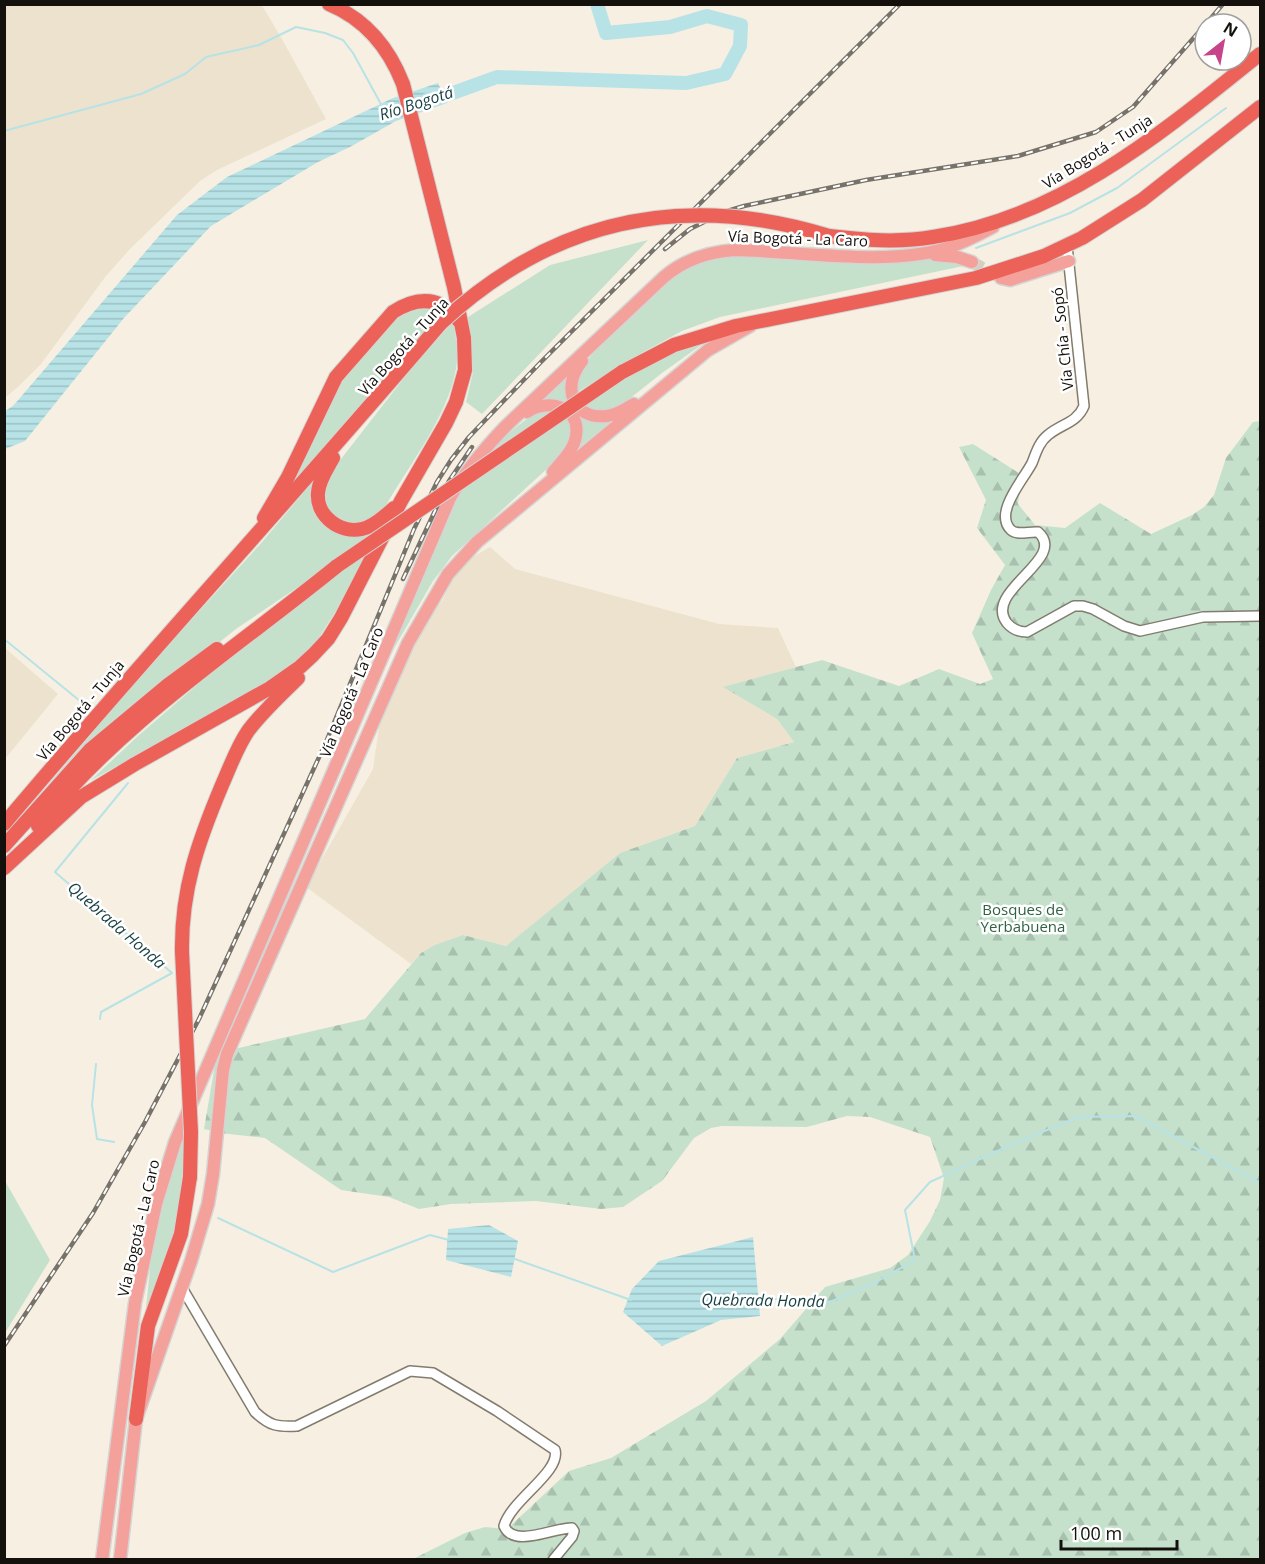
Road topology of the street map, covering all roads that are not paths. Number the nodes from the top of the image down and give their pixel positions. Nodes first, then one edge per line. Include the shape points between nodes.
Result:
1 (329, 4) edge
2 (1260, 54) edge
3 (1260, 107) edge
4 (1029, 209) junction
5 (1067, 246) junction
6 (904, 255) junction
7 (1069, 261) junction
8 (972, 262) tunnel mouth
9 (1001, 278) tunnel mouth
10 (630, 310) junction
11 (759, 321) junction
12 (462, 324) junction
13 (661, 390) junction
14 (506, 426) junction
15 (348, 433) junction
16 (542, 488) junction
17 (401, 501) junction
18 (337, 566) junction
19 (216, 580) junction
20 (1260, 616) edge
21 (328, 639) junction
22 (4, 824) edge
23 (4, 846) edge
24 (4, 868) edge
25 (182, 1286) junction
26 (136, 1419) junction
27 (102, 1560) edge
28 (120, 1560) edge
29 (553, 1560) edge

1 - 12 highway via 369,30 393,61 403,84
2 - 4 highway, Vía Bogotá - Tunja via 1123,158 1069,192
3 - 5 highway via 1159,187
4 - 6 main road, Vía Bogotá - La Caro via 952,246
4 - 15 highway, Vía Bogotá - Tunja, bridge via 981,227 931,238 829,236 771,220 711,214 622,224 565,241 511,268 441,323
5 - 7 street, Vía Chía - Sopó
5 - 11 highway via 976,278
6 - 8 main road via 949,256
6 - 10 main road, Vía Bogotá - La Caro via 719,251 681,264
7 - 9 main road via 1010,280
7 - 20 street, Vía Chía - Sopó via 1084,406 1077,417 1048,435 1039,446 1006,509 1005,521 1011,530 1038,532 1045,544 1040,558 1004,603 1005,620 1014,629 1027,632 1066,609 1083,606 1140,631 1203,617
10 - 13 main road via 575,370 570,389 573,399 584,411 609,416
10 - 14 main road, Vía Bogotá - La Caro
11 - 13 main road, Vía Bogotá - La Caro via 708,350
11 - 18 highway, bridge via 674,345 622,372
12 - 17 highway via 466,354 458,394 446,423
12 - 19 highway via 446,307 426,300 404,305 382,323 336,377 275,500
13 - 16 main road, Vía Bogotá - La Caro
14 - 16 main road via 530,410 549,404 560,406 573,420 576,439 572,448
14 - 27 main road, Vía Bogotá - La Caro via 475,460 450,498 175,1142 156,1204 135,1303
15 - 17 highway via 319,486 323,513 340,527 364,529
15 - 19 highway, Vía Bogotá - Tunja
16 - 25 main road, Vía Bogotá - La Caro via 477,542 448,574 395,671 227,1054 208,1204
17 - 21 highway
18 - 23 highway via 242,629 109,734 71,769
18 - 24 highway via 112,747 63,796
19 - 22 highway, Vía Bogotá - Tunja
21 - 24 highway via 300,668 277,684 81,797
21 - 26 highway, bridge via 247,733 207,824 187,885 182,952 190,1177 181,1234 148,1326
25 - 26 main road, Vía Bogotá - La Caro
25 - 29 street via 255,1412 268,1423 297,1426 410,1371 434,1373 555,1450 554,1462 545,1476 508,1514 504,1526 515,1536 572,1528 572,1537
26 - 28 main road, Vía Bogotá - La Caro

